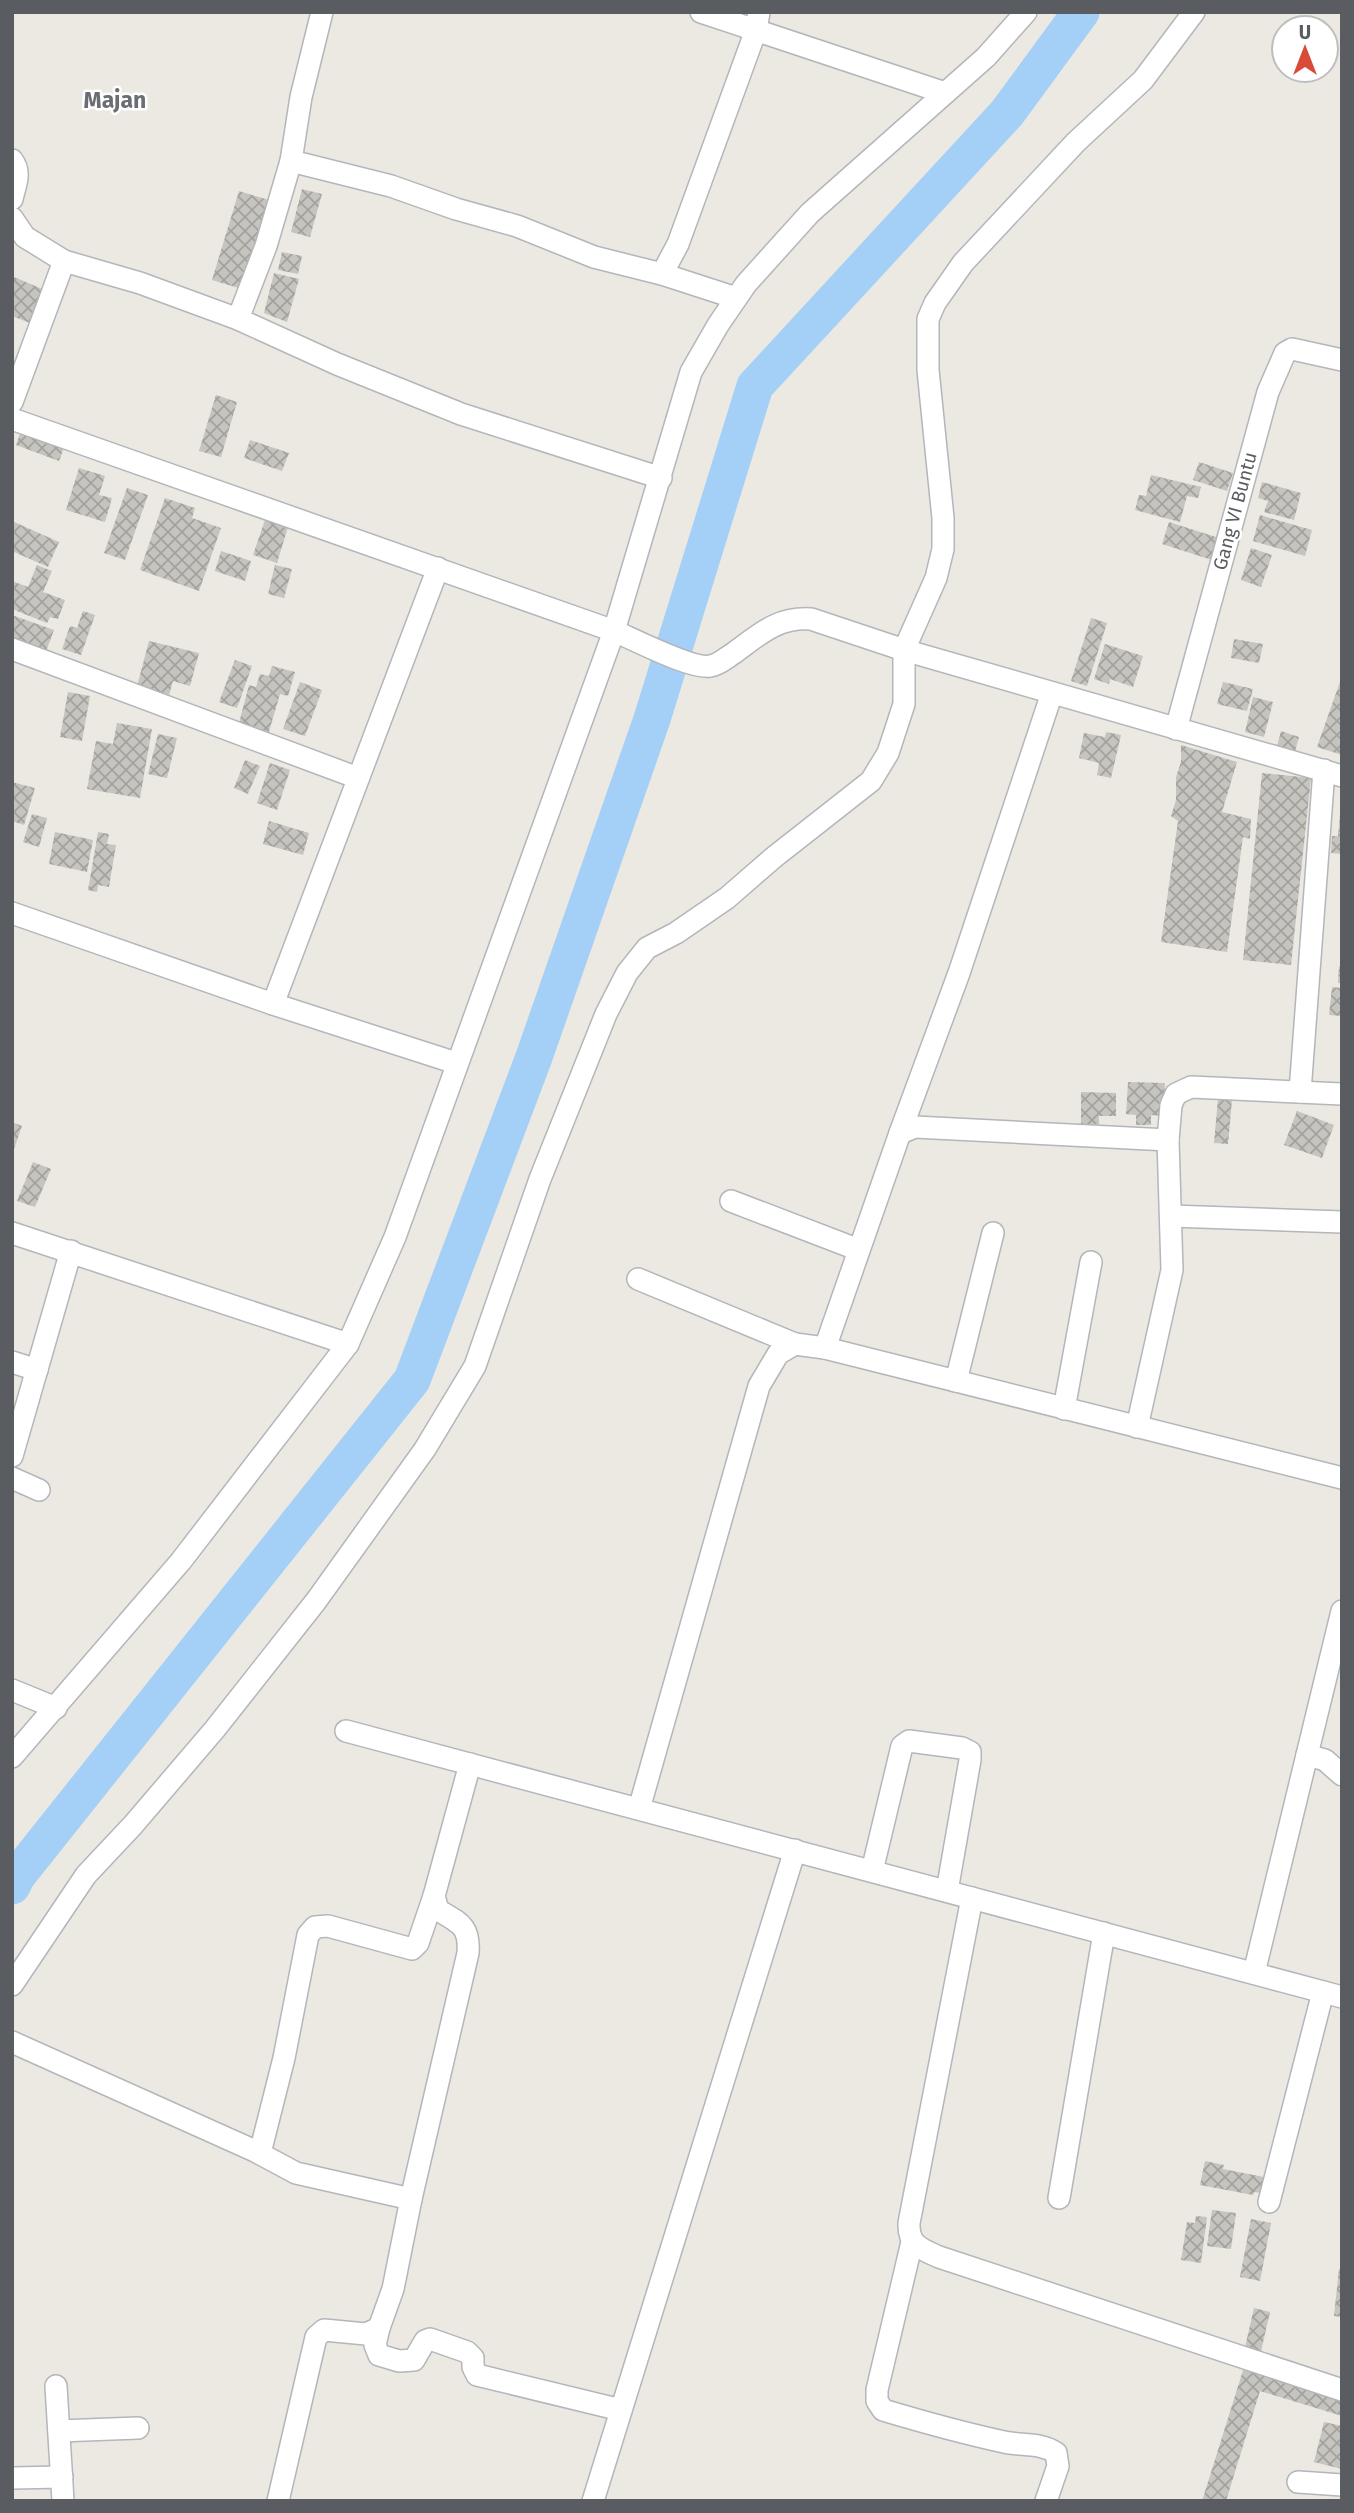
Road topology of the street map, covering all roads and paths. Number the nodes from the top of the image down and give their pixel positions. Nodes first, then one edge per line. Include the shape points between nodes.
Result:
1 (323, 12) edge
2 (701, 12) edge
3 (1026, 12) edge
4 (1194, 12) edge
5 (758, 21) edge
6 (945, 93) junction
7 (12, 160) edge
8 (290, 161) junction
9 (12, 199) edge
10 (12, 218) edge
11 (64, 261) junction
12 (662, 274) junction
13 (736, 298) junction
14 (238, 319) junction
15 (1342, 360) edge
16 (12, 402) edge
17 (12, 419) edge
18 (661, 478) junction
19 (438, 568) junction
20 (614, 631) junction
21 (12, 649) edge
22 (904, 650) junction
23 (1052, 693) junction
24 (1176, 729) junction
25 (1333, 773) edge
26 (358, 778) junction
27 (12, 914) edge
28 (273, 1004) junction
29 (456, 1063) junction
30 (1300, 1091) junction
31 (1342, 1094) edge
32 (900, 1133) junction
33 (1168, 1140) junction
34 (731, 1201) dead end
35 (1171, 1216) junction
36 (1342, 1222) edge
37 (993, 1233) dead end
38 (12, 1234) edge
39 (859, 1250) junction
40 (71, 1251) junction
41 (1091, 1262) dead end
42 (638, 1279) dead end
43 (348, 1344) junction
44 (795, 1344) junction
45 (825, 1348) junction
46 (12, 1362) edge
47 (37, 1370) junction
48 (956, 1381) junction
49 (1064, 1409) junction
50 (1137, 1427) junction
51 (12, 1456) edge
52 (12, 1478) edge
53 (1342, 1478) edge
54 (39, 1490) dead end
55 (1342, 1611) edge
56 (12, 1690) edge
57 (56, 1708) junction
58 (346, 1731) dead end
59 (1307, 1755) junction
60 (12, 1757) edge
61 (470, 1764) junction
62 (1341, 1774) edge
63 (639, 1809) junction
64 (795, 1850) junction
65 (872, 1871) junction
66 (947, 1891) junction
67 (434, 1896) junction
68 (972, 1898) junction
69 (1104, 1933) junction
70 (1254, 1973) junction
71 (12, 1985) edge
72 (1332, 1995) edge
73 (12, 2042) edge
74 (260, 2153) junction
75 (1059, 2198) dead end
76 (411, 2199) junction
77 (1269, 2202) dead end
78 (912, 2242) junction
79 (379, 2329) junction
80 (56, 2386) dead end
81 (1342, 2390) edge
82 (621, 2410) junction
83 (138, 2428) dead end
84 (59, 2431) junction
85 (62, 2477) junction
86 (12, 2478) edge
87 (1298, 2482) dead end
88 (1342, 2485) edge
89 (63, 2501) edge
90 (278, 2501) edge
91 (593, 2501) edge
92 (1046, 2501) edge

1 - 8 street
2 - 5 street
3 - 6 street via 986,57
4 - 22 street via 1143,79 1057,162 963,264 934,303 928,319 928,359 943,549 936,578
5 - 6 street
5 - 12 street via 678,244
6 - 13 street via 810,213
7 - 9 street via 18,176
8 - 12 street via 391,186 517,226 594,257
8 - 14 street via 266,246
10 - 11 street via 25,237
11 - 14 street
11 - 16 street
12 - 13 street
13 - 18 street via 691,372
14 - 18 street via 461,414
15 - 24 street, Gang VI Buntu via 1293,349 1285,353 1268,391
17 - 19 street
18 - 20 street
19 - 20 street
19 - 26 street
20 - 22 street via 691,664 711,666 772,625 796,618
20 - 29 street
21 - 26 street
22 - 23 street
22 - 71 street via 904,704 888,753 871,781 727,898 647,948 627,973 540,1179 475,1366 425,1449 316,1601 215,1729 86,1875
23 - 24 street
23 - 32 street via 959,973
24 - 25 street
25 - 30 street
26 - 28 street
27 - 28 street
28 - 29 street
29 - 43 street via 395,1237
30 - 31 street
30 - 33 street via 1181,1090 1171,1105
32 - 33 street via 915,1127
32 - 39 street
33 - 35 street
34 - 39 street
35 - 36 street
35 - 50 street via 1172,1270
37 - 48 street
38 - 40 street
39 - 45 street
40 - 43 street
40 - 47 street
41 - 49 street
42 - 44 street
43 - 57 street via 181,1561
44 - 45 street
44 - 63 street via 778,1354 759,1386
45 - 48 street
46 - 47 street
47 - 51 street
48 - 49 street
49 - 50 street
50 - 53 street
52 - 54 street
55 - 59 street
56 - 57 street
57 - 60 street
58 - 61 street
59 - 62 street via 1325,1760
59 - 70 street
61 - 63 street
61 - 67 street
63 - 64 street
64 - 65 street
64 - 82 street
65 - 66 street
65 - 66 street via 902,1746 909,1741 962,1748 970,1752 970,1760
66 - 68 street
67 - 74 street via 412,1949 328,1926 314,1927 308,1936 285,2059
67 - 76 street via 439,1910 463,1925 469,1938 468,1953
68 - 69 street
68 - 78 street via 909,2223
69 - 70 street
69 - 75 street
70 - 72 street
72 - 77 street
73 - 74 street
74 - 76 street via 296,2173
76 - 79 street via 393,2288
78 - 81 street via 939,2257
78 - 92 street via 877,2401 883,2410 954,2431 1046,2446 1056,2453 1058,2466
79 - 82 street via 375,2345 379,2355 414,2360 430,2339 467,2352 477,2375
79 - 90 street via 366,2334 324,2330 316,2337
80 - 84 street
82 - 91 street
83 - 84 street
84 - 85 street
85 - 86 street
85 - 89 street
87 - 88 street

